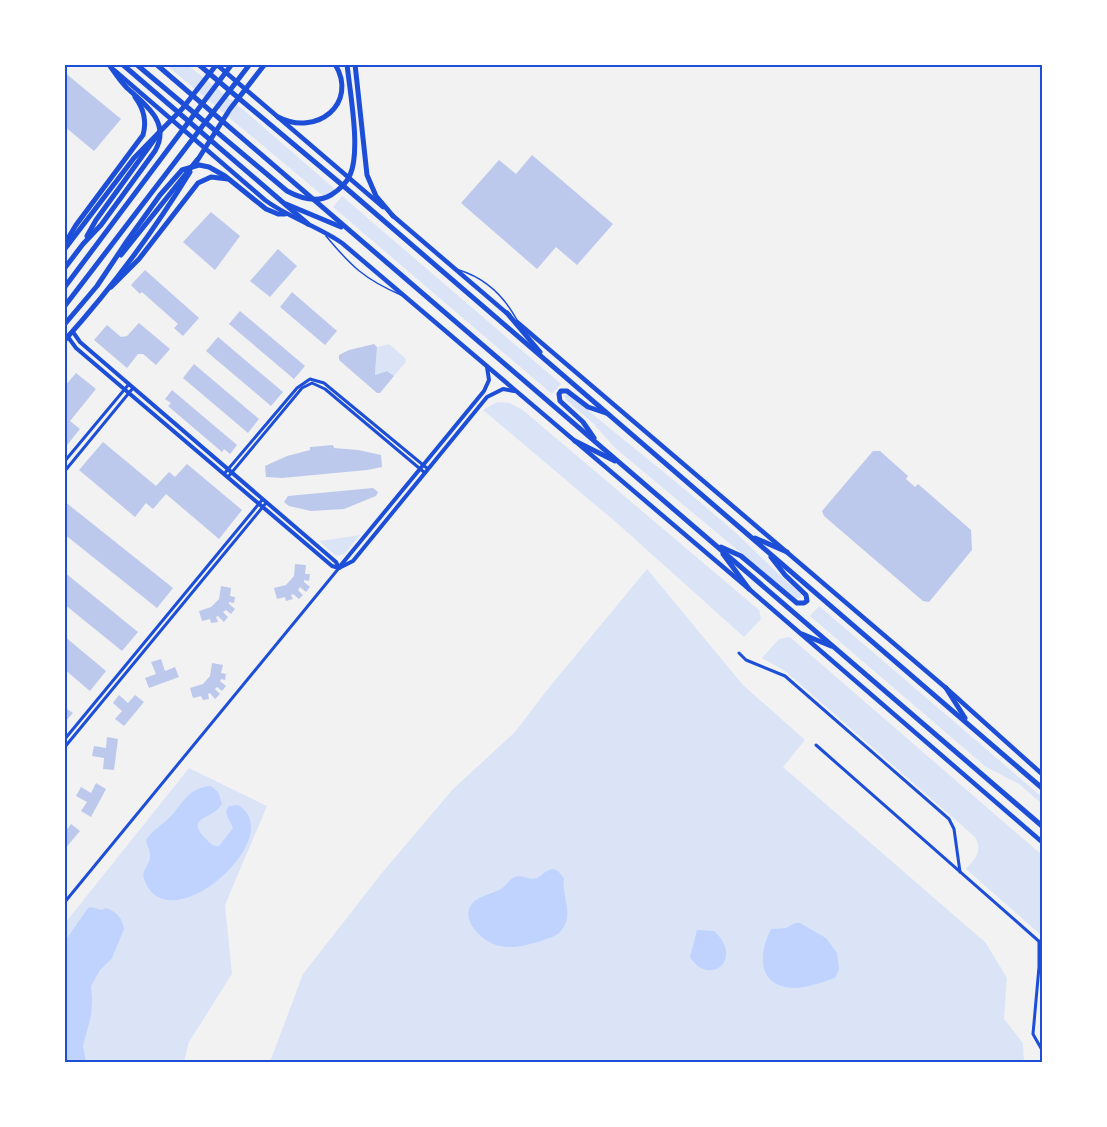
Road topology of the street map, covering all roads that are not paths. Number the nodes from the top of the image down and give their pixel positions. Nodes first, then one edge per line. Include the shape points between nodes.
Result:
1 (122, 64) edge
2 (136, 64) edge
3 (156, 64) edge
4 (198, 64) edge
5 (217, 64) edge
6 (232, 64) edge
7 (250, 64) edge
8 (265, 64) edge
9 (336, 64) edge
10 (347, 64) edge
11 (355, 64) edge
12 (109, 65) edge
13 (126, 87) junction
14 (278, 117) junction
15 (160, 132) junction
16 (197, 160) junction
17 (232, 181) junction
18 (270, 192) junction
19 (285, 214) junction
20 (393, 216) junction
21 (308, 224) junction
22 (322, 230) junction
23 (355, 235) junction
24 (83, 244) junction
25 (64, 245) edge
26 (64, 250) edge
27 (112, 266) junction
28 (455, 268) junction
29 (64, 269) edge
30 (64, 288) edge
31 (103, 294) junction
32 (406, 297) junction
33 (64, 307) edge
34 (507, 313) junction
35 (64, 325) edge
36 (521, 326) junction
37 (68, 336) edge
38 (487, 366) junction
39 (553, 366) junction
40 (129, 384) junction
41 (133, 388) junction
42 (124, 389) junction
43 (129, 393) junction
44 (519, 393) junction
45 (612, 417) junction
46 (575, 441) junction
47 (600, 445) junction
48 (64, 462) edge
49 (622, 465) junction
50 (422, 467) junction
51 (230, 471) junction
52 (427, 471) junction
53 (64, 472) edge
54 (226, 476) junction
55 (264, 501) junction
56 (260, 506) junction
57 (750, 535) junction
58 (717, 546) junction
59 (763, 547) junction
60 (787, 552) junction
61 (339, 568) junction
62 (749, 589) junction
63 (802, 634) junction
64 (836, 648) junction
65 (740, 653) dead end
66 (946, 688) junction
67 (970, 725) junction
68 (64, 740) edge
69 (816, 745) dead end
70 (64, 748) edge
71 (1042, 774) edge
72 (1042, 786) edge
73 (1042, 826) edge
74 (1042, 842) edge
75 (960, 872) junction
76 (64, 903) edge
77 (1039, 941) junction
78 (1042, 944) edge
79 (1042, 964) edge
80 (1039, 967) junction
81 (1036, 992) junction
82 (1042, 997) edge
83 (1042, 1050) edge

1 - 18 main road
2 - 10 main road via 272,180 308,199 334,193 346,183 354,160
3 - 23 main road
4 - 39 main road
5 - 14 main road
5 - 15 main road
6 - 30 main road
7 - 33 main road
8 - 16 main road
9 - 14 main road via 342,87 338,102 324,118 301,125
11 - 20 main road via 364,161 376,196
12 - 13 main road
12 - 19 main road
13 - 24 main road via 154,114 160,127 158,146
13 - 25 main road via 144,114 143,135
14 - 20 main road
15 - 24 main road
15 - 26 main road via 134,158
16 - 27 main road
16 - 31 main road
17 - 19 main road via 266,209
17 - 27 main road via 199,165 182,170 127,240
17 - 31 main road via 217,176 198,183 127,273
18 - 21 main road
18 - 23 main road via 298,210
19 - 21 main road
20 - 28 main road
21 - 22 main road
22 - 32 main road
22 - 32 lane via 368,279
23 - 47 main road
24 - 29 main road
27 - 35 main road
28 - 34 main road
28 - 36 lane via 476,275 508,304
31 - 37 main road
32 - 38 main road
34 - 36 main road
34 - 39 main road
36 - 60 main road
37 - 40 street
37 - 42 street via 76,348
38 - 44 main road
38 - 50 street via 490,376 486,387
39 - 45 main road
40 - 41 street
40 - 42 street
41 - 43 street
41 - 51 street
42 - 43 street
42 - 48 street
43 - 53 street
43 - 54 street
44 - 46 main road
44 - 52 street via 503,389 491,394
45 - 47 main road via 588,407 567,391 559,394 560,401
45 - 57 main road
46 - 49 main road
46 - 62 main road
47 - 49 main road
49 - 58 main road
50 - 51 street via 325,389 312,383 303,388
50 - 52 street
50 - 61 street
51 - 54 street
51 - 55 street
52 - 61 street via 354,561
54 - 56 street
55 - 56 street
55 - 61 street
56 - 61 street via 332,567
56 - 68 street
56 - 70 street
57 - 59 main road
57 - 60 main road
58 - 59 main road via 741,556 797,603 804,603 805,594
58 - 62 main road
58 - 64 main road
59 - 67 main road
60 - 66 main road
61 - 76 street
62 - 63 main road
63 - 64 main road
63 - 74 main road
64 - 73 main road
65 - 75 street via 746,660 785,676 950,819
66 - 67 main road
66 - 71 main road
67 - 72 main road
69 - 75 street
75 - 77 street
77 - 78 street
77 - 80 street
79 - 80 street
80 - 81 street
81 - 82 street
81 - 83 street via 1033,1034

